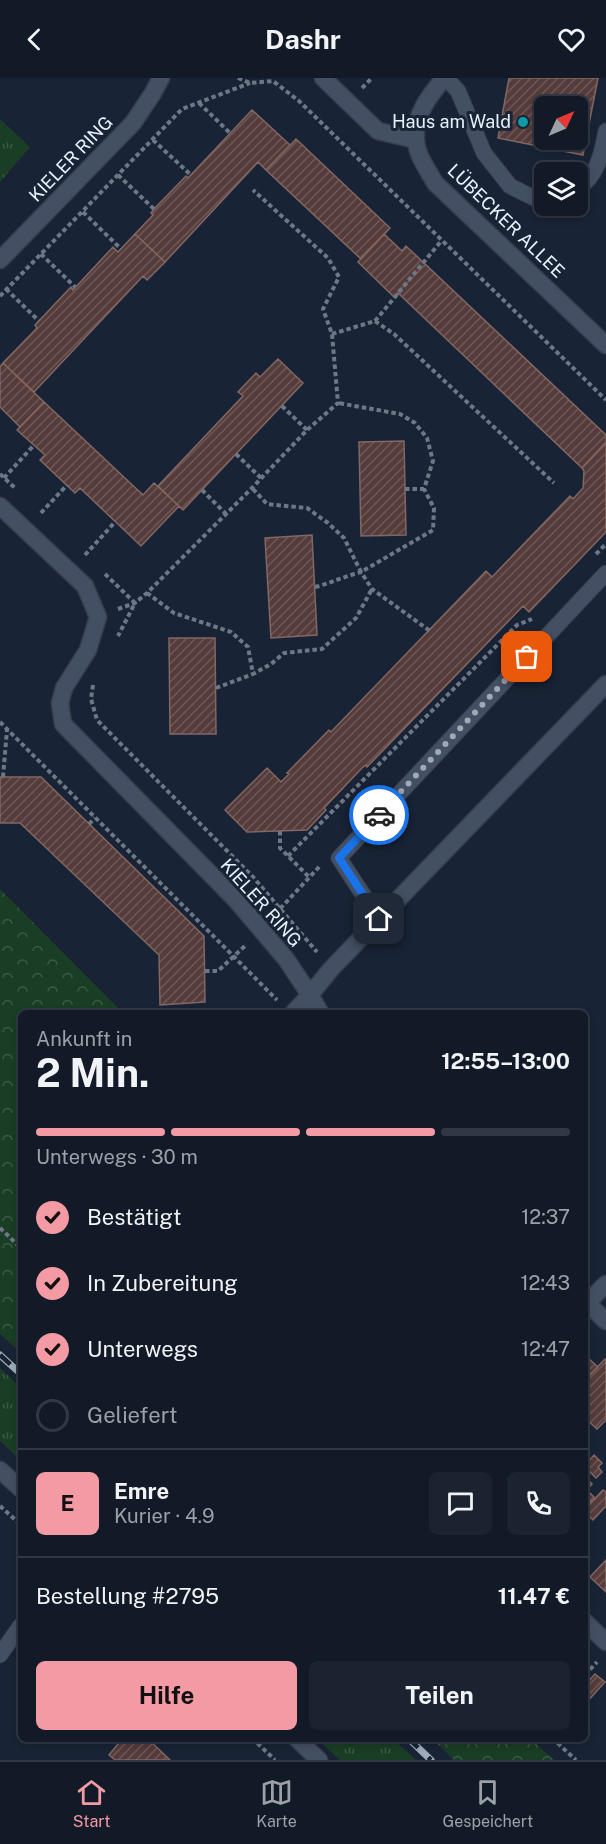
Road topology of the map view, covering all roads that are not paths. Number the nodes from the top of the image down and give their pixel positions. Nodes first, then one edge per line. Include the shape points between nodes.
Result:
1 (161, 78) edge
2 (322, 78) edge
3 (445, 78) edge
4 (606, 131) edge
5 (416, 140) junction
6 (588, 179) edge
7 (534, 198) edge
8 (0, 260) edge
9 (606, 345) edge
10 (0, 506) edge
11 (606, 573) edge
12 (606, 684) edge
13 (379, 919) junction
14 (309, 995) junction
15 (287, 1009) edge
16 (319, 1010) edge
17 (606, 1284) edge
18 (588, 1300) edge
19 (588, 1304) edge
20 (606, 1321) edge
21 (0, 1470) edge
22 (18, 1486) edge
23 (588, 1625) edge
24 (18, 1629) edge
25 (606, 1642) edge
26 (0, 1655) edge
27 (300, 1742) edge
28 (319, 1760) edge

1 - 8 street, KIELER RING via 133,123
2 - 5 street via 378,131
3 - 5 street via 419,115
3 - 7 lane via 458,91 484,153 510,186
4 - 6 lane via 600,163
5 - 9 street, LÜBECKER ALLEE via 435,183
10 - 14 street, KIELER RING via 85,586 98,617 88,650 64,688 60,703 63,724 242,907 286,959
11 - 13 lane via 339,858
12 - 13 street
13 - 14 street
14 - 15 street
14 - 16 street, KIELER RING
17 - 18 street
19 - 20 street
21 - 22 street
23 - 25 street
24 - 26 lane
27 - 28 street

